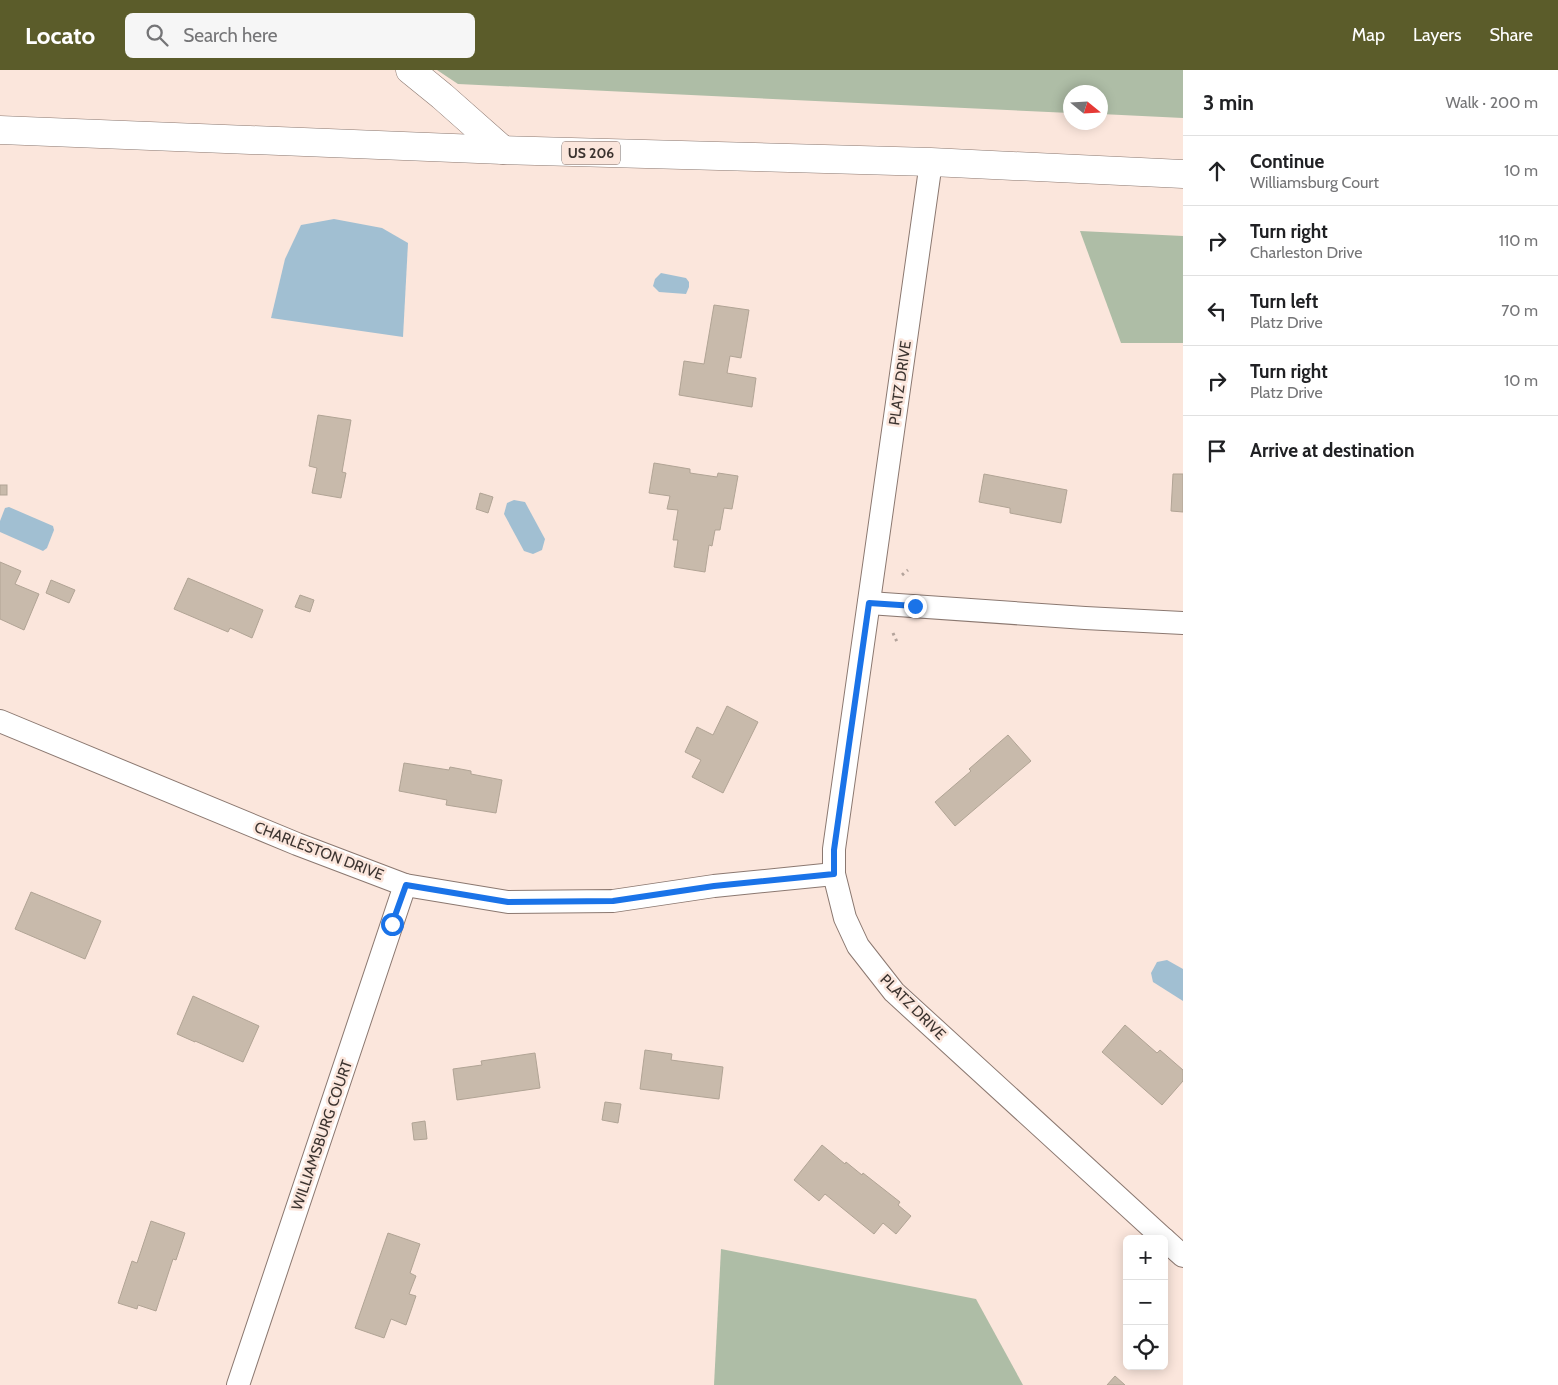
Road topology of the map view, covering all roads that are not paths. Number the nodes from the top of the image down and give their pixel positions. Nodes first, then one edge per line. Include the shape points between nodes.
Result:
1 (410, 70) edge
2 (0, 130) edge
3 (502, 150) junction
4 (932, 162) junction
5 (1183, 174) edge
6 (869, 603) junction
7 (1183, 623) edge
8 (0, 721) edge
9 (834, 874) junction
10 (406, 885) junction
11 (1160, 1235) edge
12 (1168, 1243) edge
13 (1183, 1256) edge
14 (238, 1385) edge

1 - 3 main road
2 - 3 main road, US 206
3 - 4 main road, US 206
4 - 5 main road, US 206
4 - 6 street, PLATZ DRIVE
6 - 7 street
6 - 9 street, PLATZ DRIVE via 834,850
8 - 10 street, CHARLESTON DRIVE via 297,844
9 - 10 street, CHARLESTON DRIVE via 714,886 613,901 508,902
9 - 11 street, PLATZ DRIVE via 845,918 858,946 894,992
10 - 14 street, WILLIAMSBURG COURT
12 - 13 street, PLATZ DRIVE

